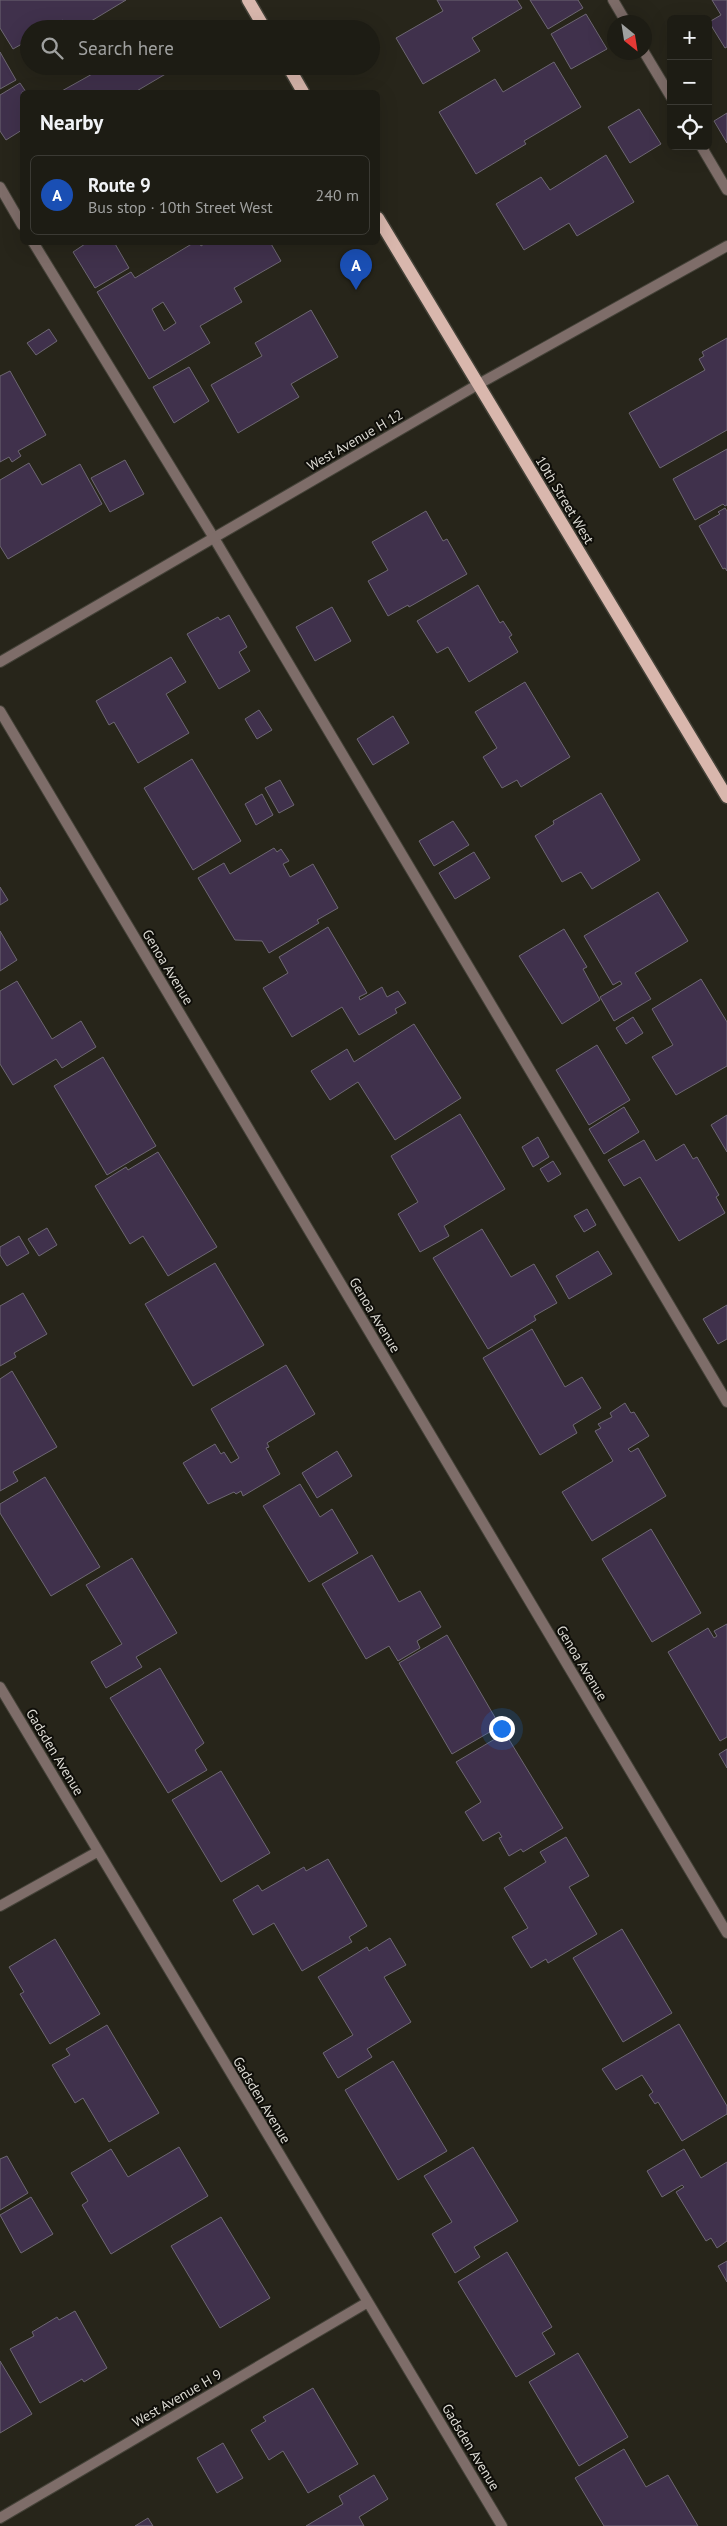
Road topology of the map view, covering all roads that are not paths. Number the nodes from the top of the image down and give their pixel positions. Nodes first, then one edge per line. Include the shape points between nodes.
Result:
1 (248, 0) edge
2 (613, 0) edge
3 (622, 15) edge
4 (260, 20) edge
5 (649, 60) edge
6 (293, 75) edge
7 (302, 90) edge
8 (667, 90) edge
9 (702, 150) edge
10 (0, 187) edge
11 (727, 190) edge
12 (380, 221) edge
13 (20, 222) edge
14 (35, 245) edge
15 (727, 246) edge
16 (477, 385) junction
17 (214, 538) junction
18 (0, 662) edge
19 (0, 711) edge
20 (727, 797) edge
21 (727, 1402) edge
22 (0, 1687) edge
23 (97, 1852) junction
24 (0, 1906) edge
25 (727, 1933) edge
26 (368, 2302) junction
27 (0, 2518) edge
28 (502, 2526) edge

1 - 4 main road
2 - 3 street
5 - 8 street
6 - 7 main road
9 - 11 street
10 - 13 street
12 - 16 main road, 10th Street West
14 - 17 street
15 - 16 street, West Avenue H 12
16 - 17 street, West Avenue H 12
16 - 20 main road, 10th Street West
17 - 18 street, West Avenue H 12
17 - 21 street
19 - 25 street, Genoa Avenue
22 - 23 street, Gadsden Avenue
23 - 24 street
23 - 26 street, Gadsden Avenue
26 - 27 street, West Avenue H 9
26 - 28 street, Gadsden Avenue

